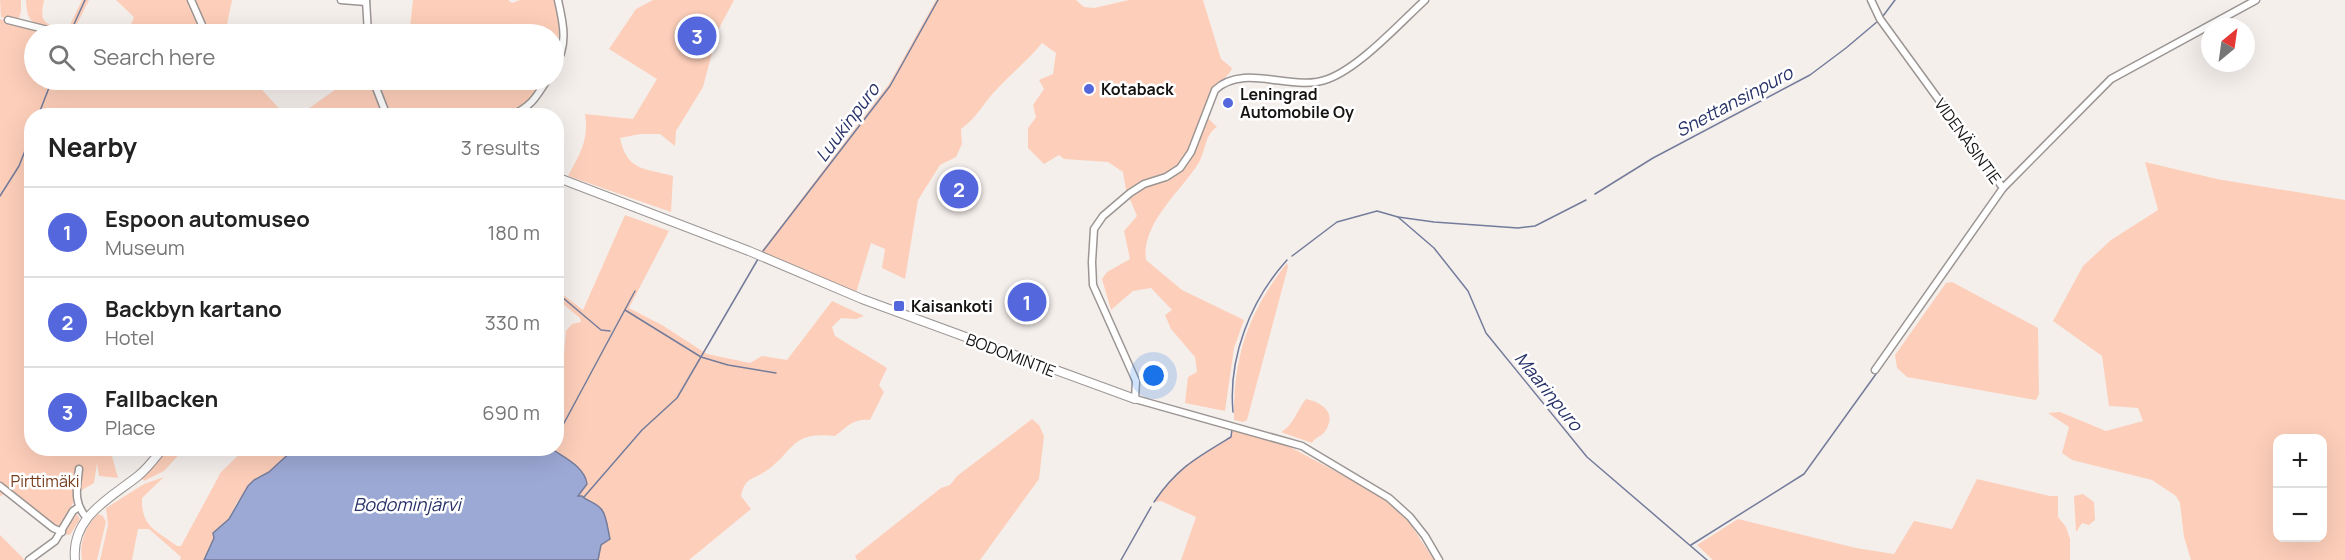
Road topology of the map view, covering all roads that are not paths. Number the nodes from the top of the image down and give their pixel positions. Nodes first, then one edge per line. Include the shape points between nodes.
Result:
1 (191, 0) edge
2 (341, 0) edge
3 (558, 0) edge
4 (1425, 0) edge
5 (1871, 0) edge
6 (2256, 0) edge
7 (366, 1) edge
8 (8, 21) dead end
9 (202, 24) edge
10 (367, 24) edge
11 (563, 24) edge
12 (24, 25) edge
13 (377, 90) edge
14 (541, 90) edge
15 (384, 108) edge
16 (527, 108) edge
17 (564, 180) edge
18 (2003, 189) junction
19 (1875, 370) dead end
20 (1135, 399) junction
21 (157, 456) edge
22 (79, 469) dead end
23 (0, 486) edge
24 (78, 507) junction
25 (87, 517) junction
26 (62, 532) junction
27 (29, 560) edge
28 (75, 560) edge
29 (1440, 560) edge

1 - 9 street
2 - 7 street
3 - 11 street
4 - 20 street via 1352,65 1326,80 1234,78 1223,83 1215,90 1191,152 1180,168 1130,193 1096,225 1094,285 1136,381
5 - 18 street, VIDENÄSINTIE via 1880,19
6 - 18 street via 2111,79
7 - 10 street
8 - 12 street
13 - 15 street
14 - 16 street
17 - 20 main road, BODOMINTIE via 872,302
18 - 19 street, VIDENÄSINTIE
20 - 29 street, BODOMINTIE via 1302,446 1389,498 1415,524
21 - 25 main road
22 - 24 street
23 - 26 street
24 - 25 street
24 - 26 street
25 - 28 main road via 76,540
26 - 27 street

